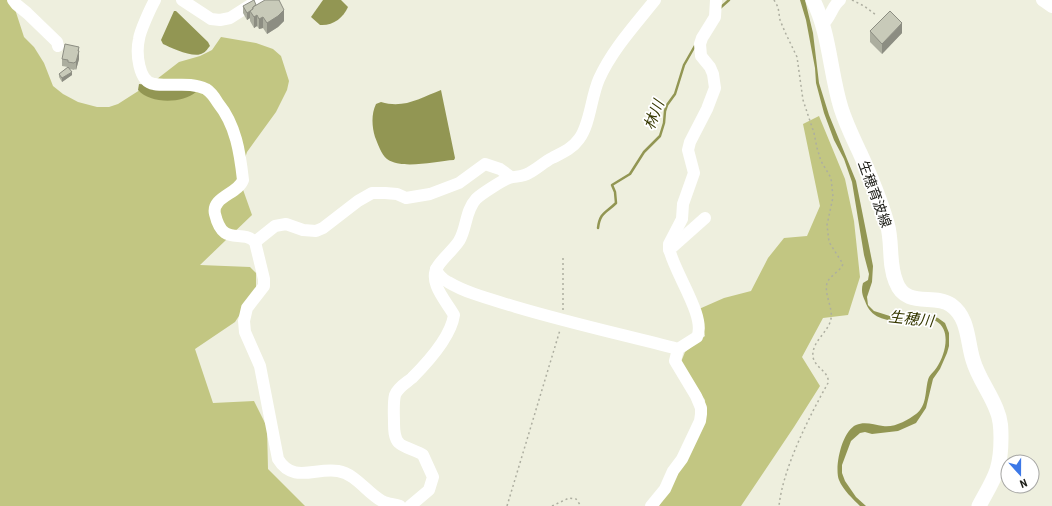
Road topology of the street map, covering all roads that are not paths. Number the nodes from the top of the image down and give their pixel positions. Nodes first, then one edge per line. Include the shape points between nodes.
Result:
1 (13, 0) edge
2 (154, 0) edge
3 (182, 0) edge
4 (263, 0) edge
5 (655, 0) edge
6 (716, 0) edge
7 (814, 0) edge
8 (840, 0) edge
9 (1042, 0) edge
10 (1052, 7) edge
11 (823, 24) junction
12 (58, 46) dead end
13 (511, 177) junction
14 (705, 218) dead end
15 (255, 242) junction
16 (670, 250) junction
17 (436, 269) junction
18 (678, 349) junction
19 (400, 506) edge
20 (410, 506) edge
21 (651, 506) edge
22 (979, 506) edge

1 - 12 street via 57,42
2 - 15 street via 138,40 140,71 144,79 153,84 200,87 215,98 226,112 239,148 243,180 238,189 218,202 215,214 227,235 252,239
3 - 4 street via 201,14 220,20 230,18
5 - 13 street via 605,66 598,79 580,138 571,148 551,158 529,174
6 - 16 street via 715,15 700,44 701,56 710,67 715,88 690,142 688,150 694,173 683,204 682,219 669,244
7 - 11 main road, 生穂育波線
8 - 11 street via 834,5 828,20
9 - 10 street
11 - 22 main road, 生穂育波線 via 841,107 888,223 892,270 896,284 904,295 942,301 958,312 966,326 973,361 997,411 1001,429 1001,458 994,481
13 - 15 street via 500,169 485,164 459,183 430,194 406,198 391,193 372,193 316,231 279,224
13 - 17 street via 477,198 458,243
14 - 16 street
15 - 19 street via 264,286 247,308 245,332 260,366 278,459 296,473 334,471 346,474 382,501
16 - 18 street via 700,329 698,337
17 - 18 street via 441,278 460,289 562,320
17 - 20 street via 435,284 454,318 440,345 401,387 395,398 394,432 397,440 400,444 424,455 433,477 429,490
18 - 21 street via 675,361 701,408 700,421 665,489

